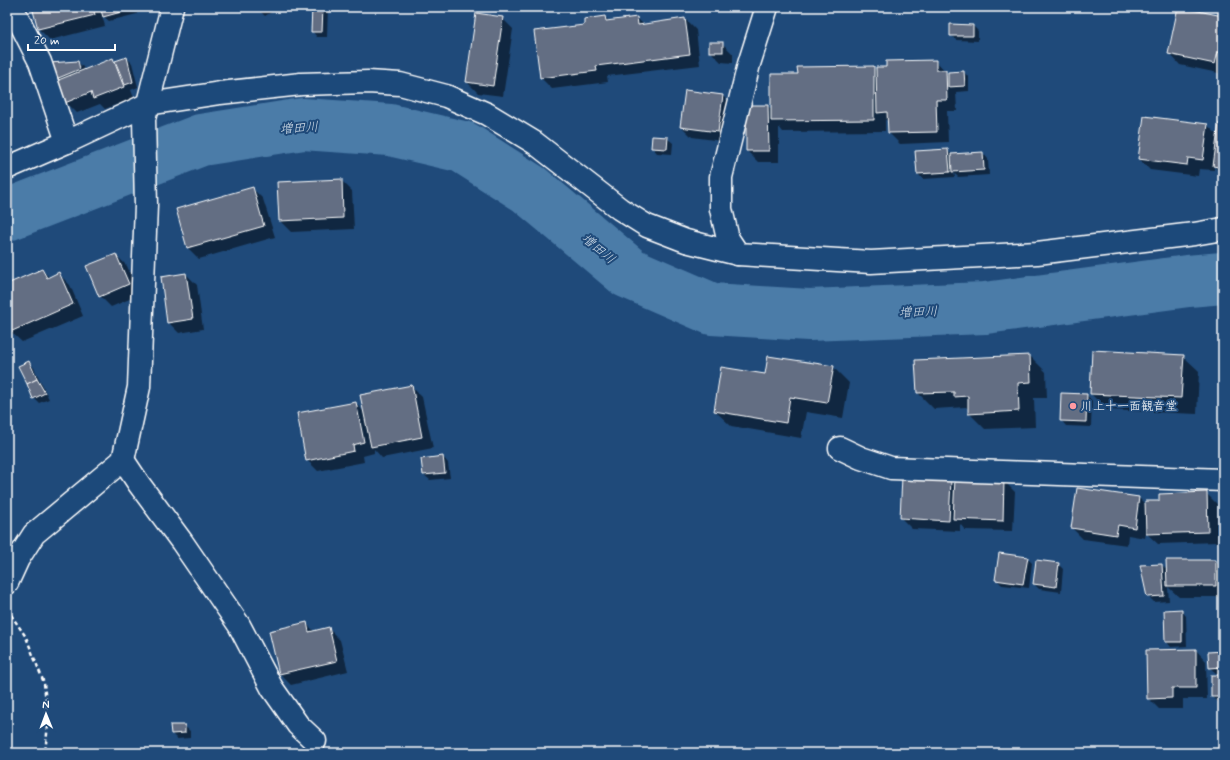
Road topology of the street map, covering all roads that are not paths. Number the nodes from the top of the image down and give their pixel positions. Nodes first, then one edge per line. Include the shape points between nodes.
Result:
1 (12, 7) edge
2 (172, 7) edge
3 (767, 7) edge
4 (146, 112) junction
5 (67, 142) junction
6 (7, 168) edge
7 (1223, 229) edge
8 (738, 254) junction
9 (840, 448) dead end
10 (123, 460) junction
11 (1223, 480) edge
12 (7, 582) edge
13 (315, 741) dead end

1 - 5 street via 40,62
2 - 4 street
3 - 8 street via 721,177 721,209 728,238
4 - 5 street
4 - 8 street via 220,93 331,82 400,84 423,89 487,114 535,143 620,209 647,226 686,241
4 - 10 street via 146,205 139,387
5 - 6 street
7 - 8 street via 1037,253 871,262
9 - 11 street via 890,468
10 - 12 street via 34,534
10 - 13 street via 238,625 272,688 298,725

